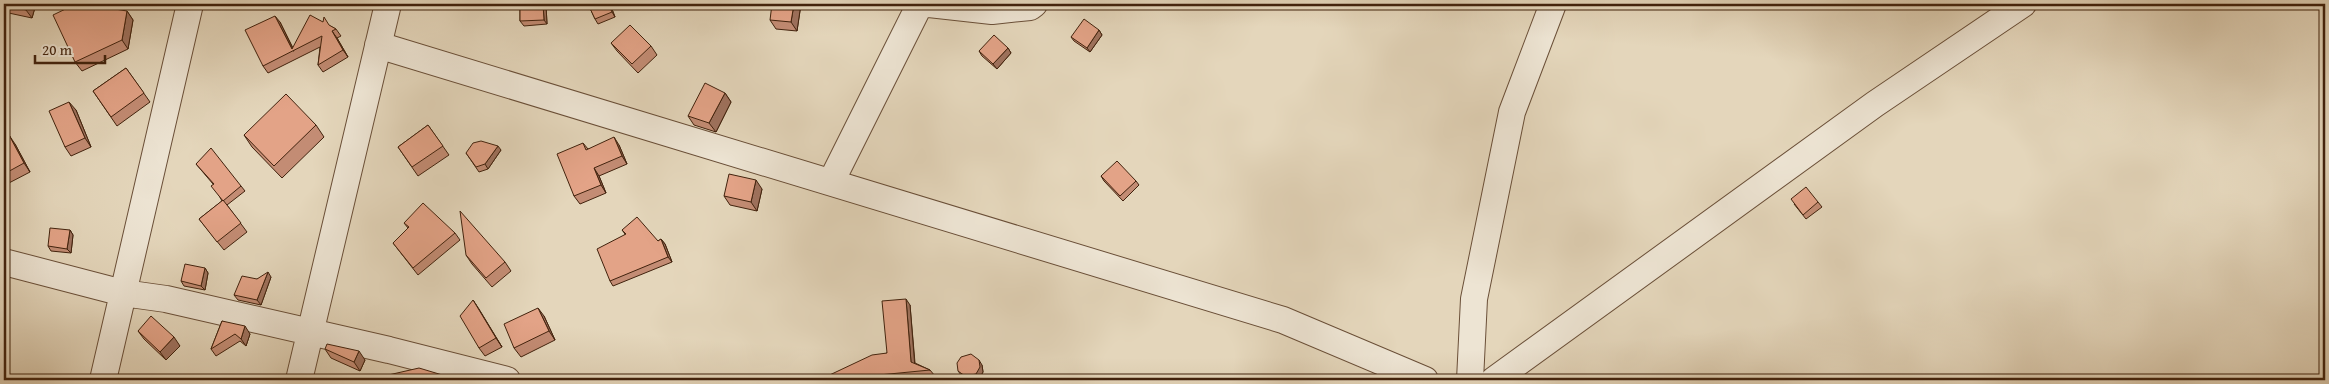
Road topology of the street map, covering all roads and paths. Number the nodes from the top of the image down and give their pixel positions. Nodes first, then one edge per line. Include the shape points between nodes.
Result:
1 (190, 4) edge
2 (388, 4) edge
3 (920, 4) edge
4 (929, 4) edge
5 (1034, 4) edge
6 (1553, 4) edge
7 (2023, 4) edge
8 (378, 45) junction
9 (831, 182) junction
10 (4, 262) edge
11 (123, 293) junction
12 (311, 332) junction
13 (103, 380) edge
14 (299, 380) edge
15 (507, 380) edge
16 (1425, 380) edge
17 (1470, 380) edge
18 (1494, 380) edge

1 - 11 street
2 - 8 street
3 - 9 street
4 - 5 street via 992,11 1030,8
6 - 17 street via 1512,112 1474,299
7 - 18 street via 1875,104
8 - 9 street
8 - 12 street
9 - 16 street via 1283,320
10 - 11 street
11 - 12 street via 166,299
11 - 13 street
12 - 14 street
12 - 15 street

